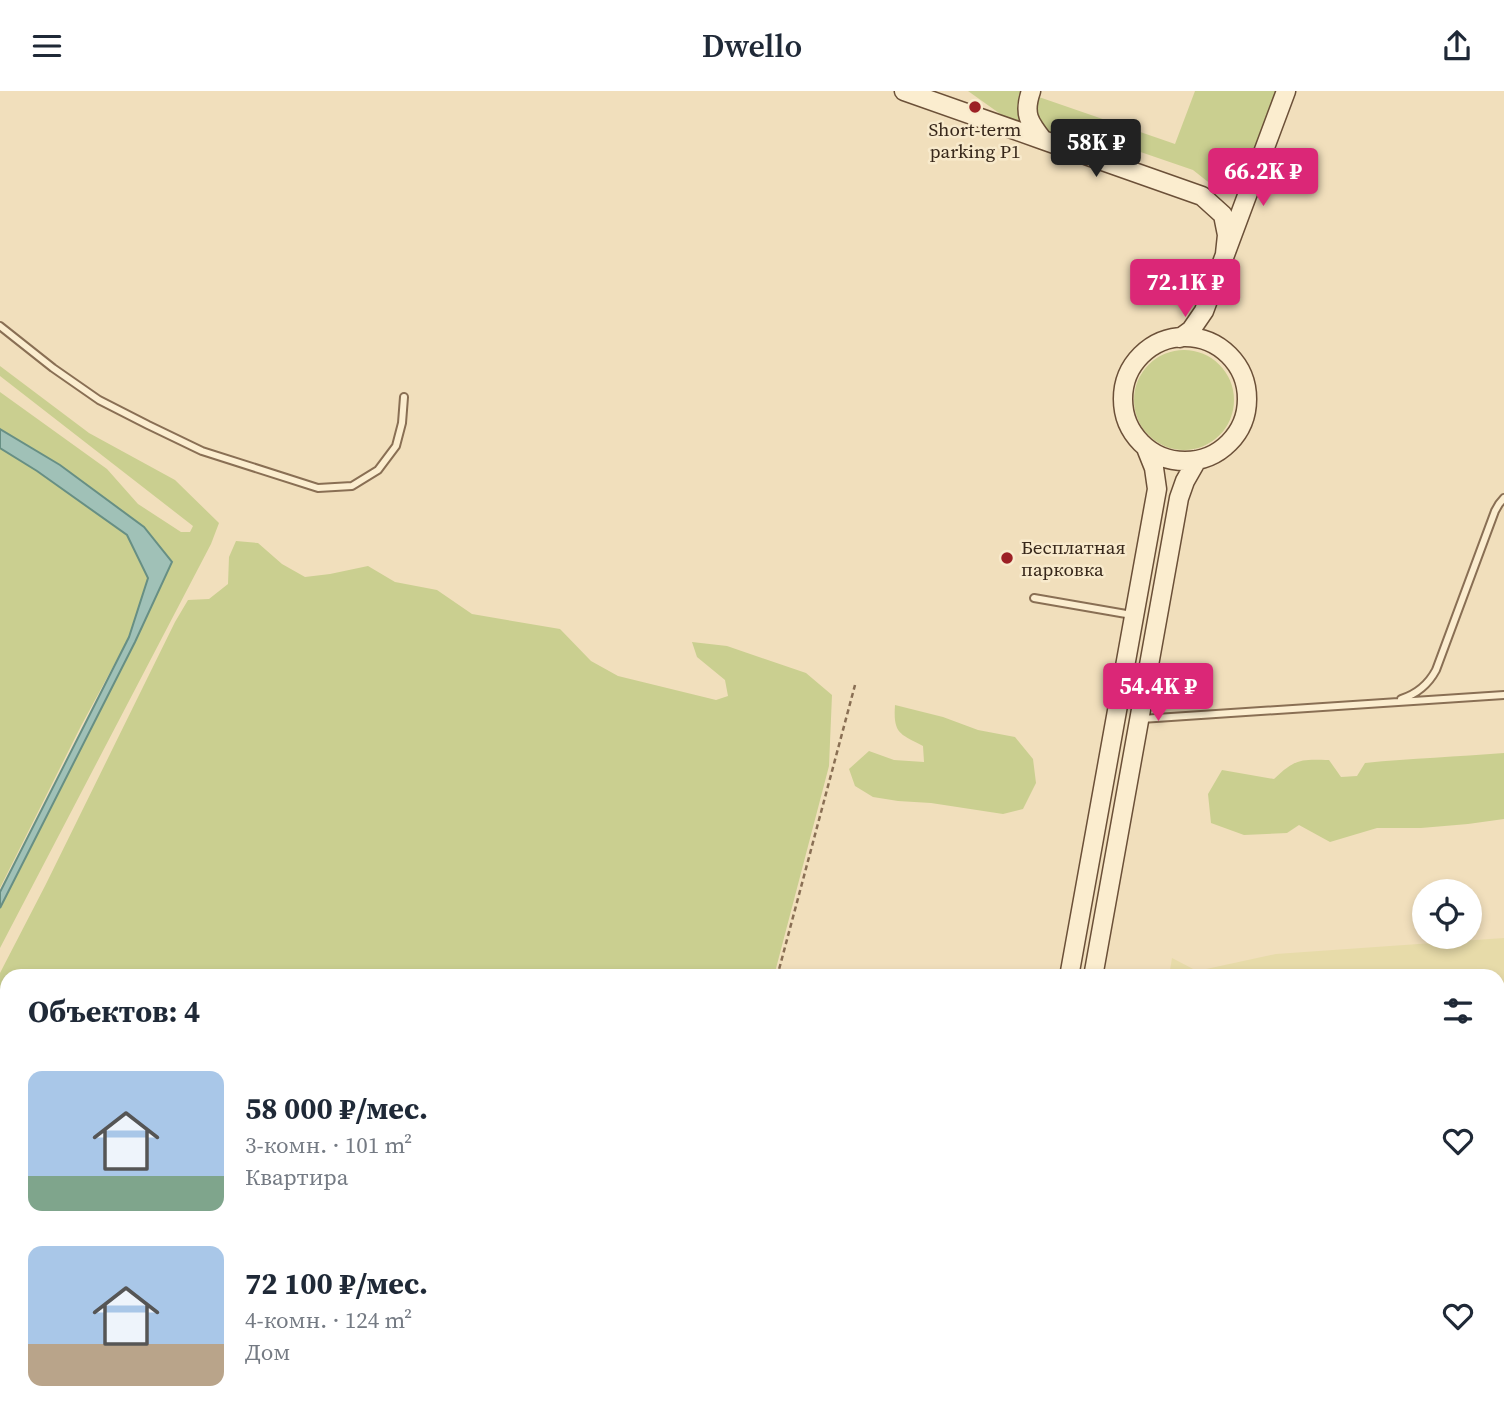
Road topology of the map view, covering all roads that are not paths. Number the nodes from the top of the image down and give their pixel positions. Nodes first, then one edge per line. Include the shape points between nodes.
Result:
1 (904, 91) edge
2 (1031, 91) edge
3 (1286, 91) edge
4 (1043, 140) junction
5 (1226, 254) junction
6 (1204, 311) junction
7 (0, 326) edge
8 (1180, 338) junction
9 (1216, 346) junction
10 (404, 397) dead end
11 (1146, 448) junction
12 (1197, 460) junction
13 (1504, 498) edge
14 (1034, 598) dead end
15 (1134, 615) junction
16 (1504, 695) edge
17 (1391, 703) junction
18 (1139, 719) junction
19 (1074, 944) junction
20 (1066, 969) edge
21 (1070, 969) edge
22 (1094, 969) edge

1 - 4 main road
2 - 4 main road via 1027,111
3 - 5 main road
4 - 5 main road via 1202,196 1223,215
5 - 6 main road
6 - 8 main road
6 - 9 main road
7 - 10 lane via 99,400 148,425 202,451 318,488 352,486 378,470 396,446
8 - 9 main road
8 - 11 main road via 1146,351 1126,381 1126,418
9 - 12 main road via 1241,373 1246,410 1229,442
11 - 12 main road via 1164,458
11 - 15 main road via 1157,489
12 - 18 main road via 1180,498
13 - 17 lane via 1495,511 1436,670 1417,692
14 - 15 lane
15 - 19 main road
16 - 17 lane
17 - 18 lane
18 - 22 main road
19 - 20 street
19 - 21 main road

